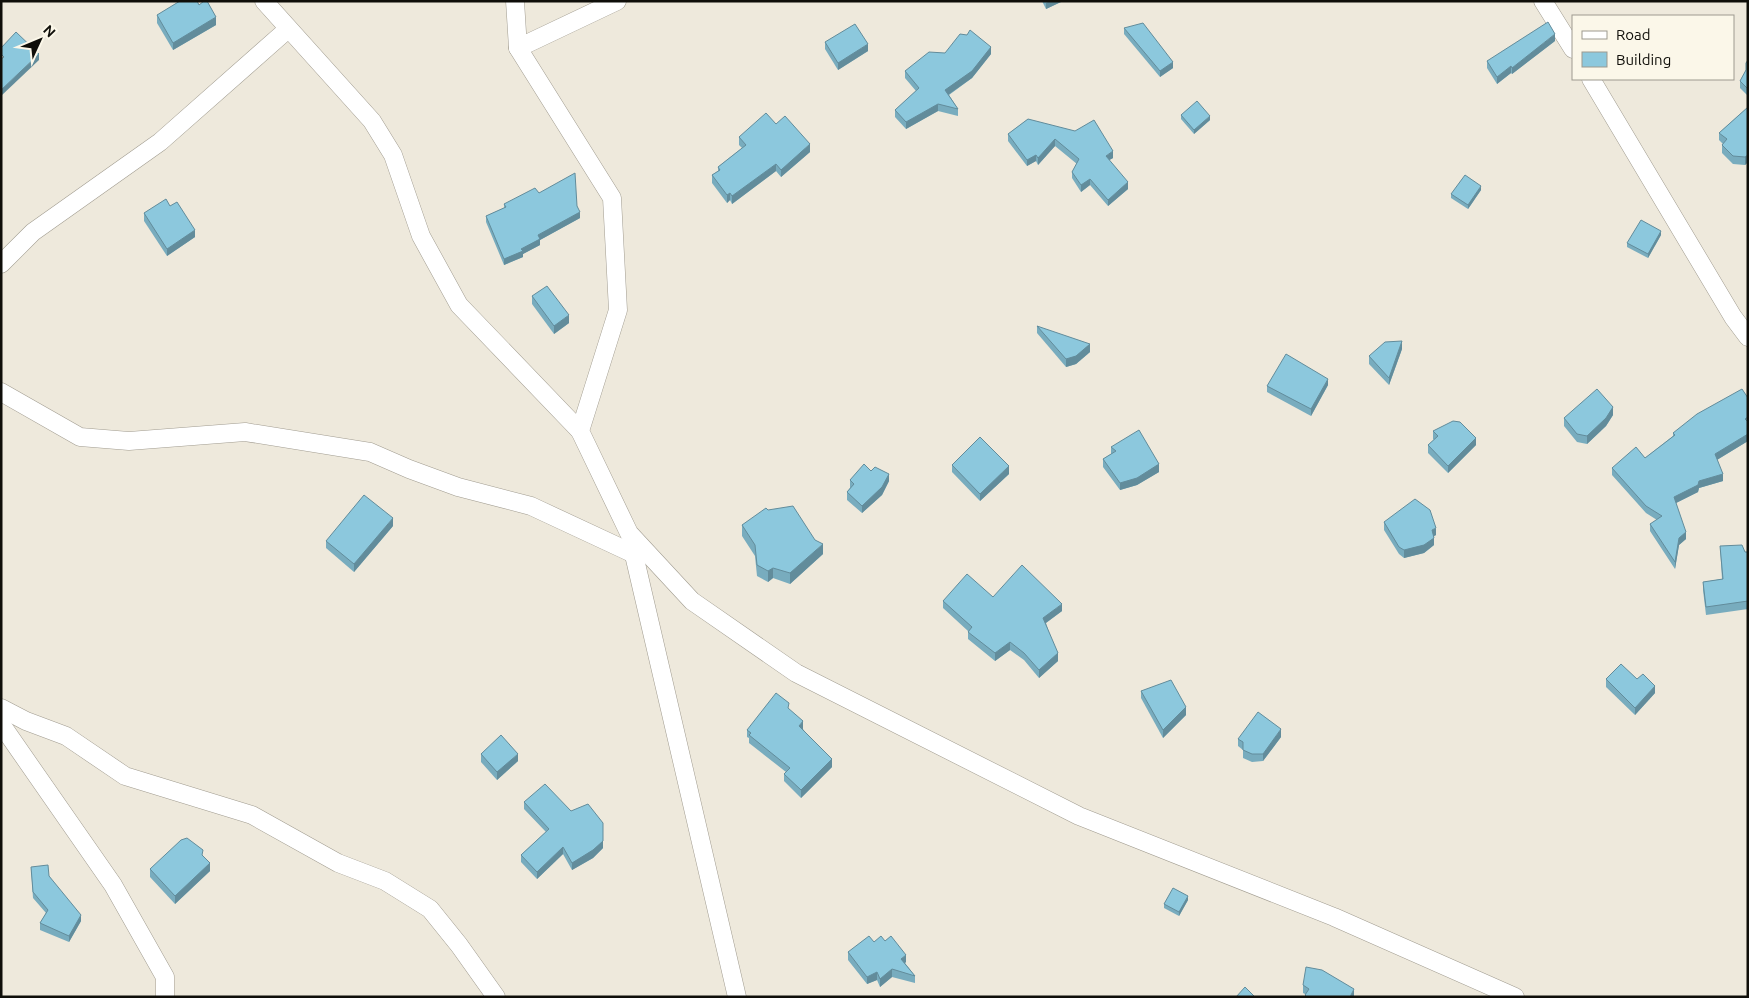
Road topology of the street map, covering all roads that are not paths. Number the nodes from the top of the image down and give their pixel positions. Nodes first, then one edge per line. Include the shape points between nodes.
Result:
1 (264, 1) edge
2 (515, 1) edge
3 (617, 1) edge
4 (1543, 1) edge
5 (288, 29) junction
6 (1572, 47) edge
7 (518, 48) junction
8 (1592, 80) edge
9 (1, 264) edge
10 (1748, 336) edge
11 (1, 392) edge
12 (580, 431) junction
13 (630, 533) junction
14 (634, 554) junction
15 (1, 708) edge
16 (1, 724) edge
17 (1512, 995) edge
18 (165, 997) edge
19 (496, 997) edge
20 (737, 997) edge
21 (1489, 997) edge

1 - 5 street
2 - 7 street
3 - 7 street
4 - 6 street
5 - 9 street via 160,142 33,232
5 - 12 street via 372,121 393,155 421,236 459,305
7 - 12 street via 612,198 618,310
8 - 10 street via 1733,317
11 - 14 street via 80,437 129,441 245,432 370,452 458,486 531,506
12 - 13 street
13 - 14 street
13 - 17 street via 692,600 796,673 1079,816 1334,917
14 - 20 street
15 - 19 street via 66,736 125,776 252,815 338,864 385,881 430,909
16 - 18 street via 113,885 165,977
17 - 21 street

